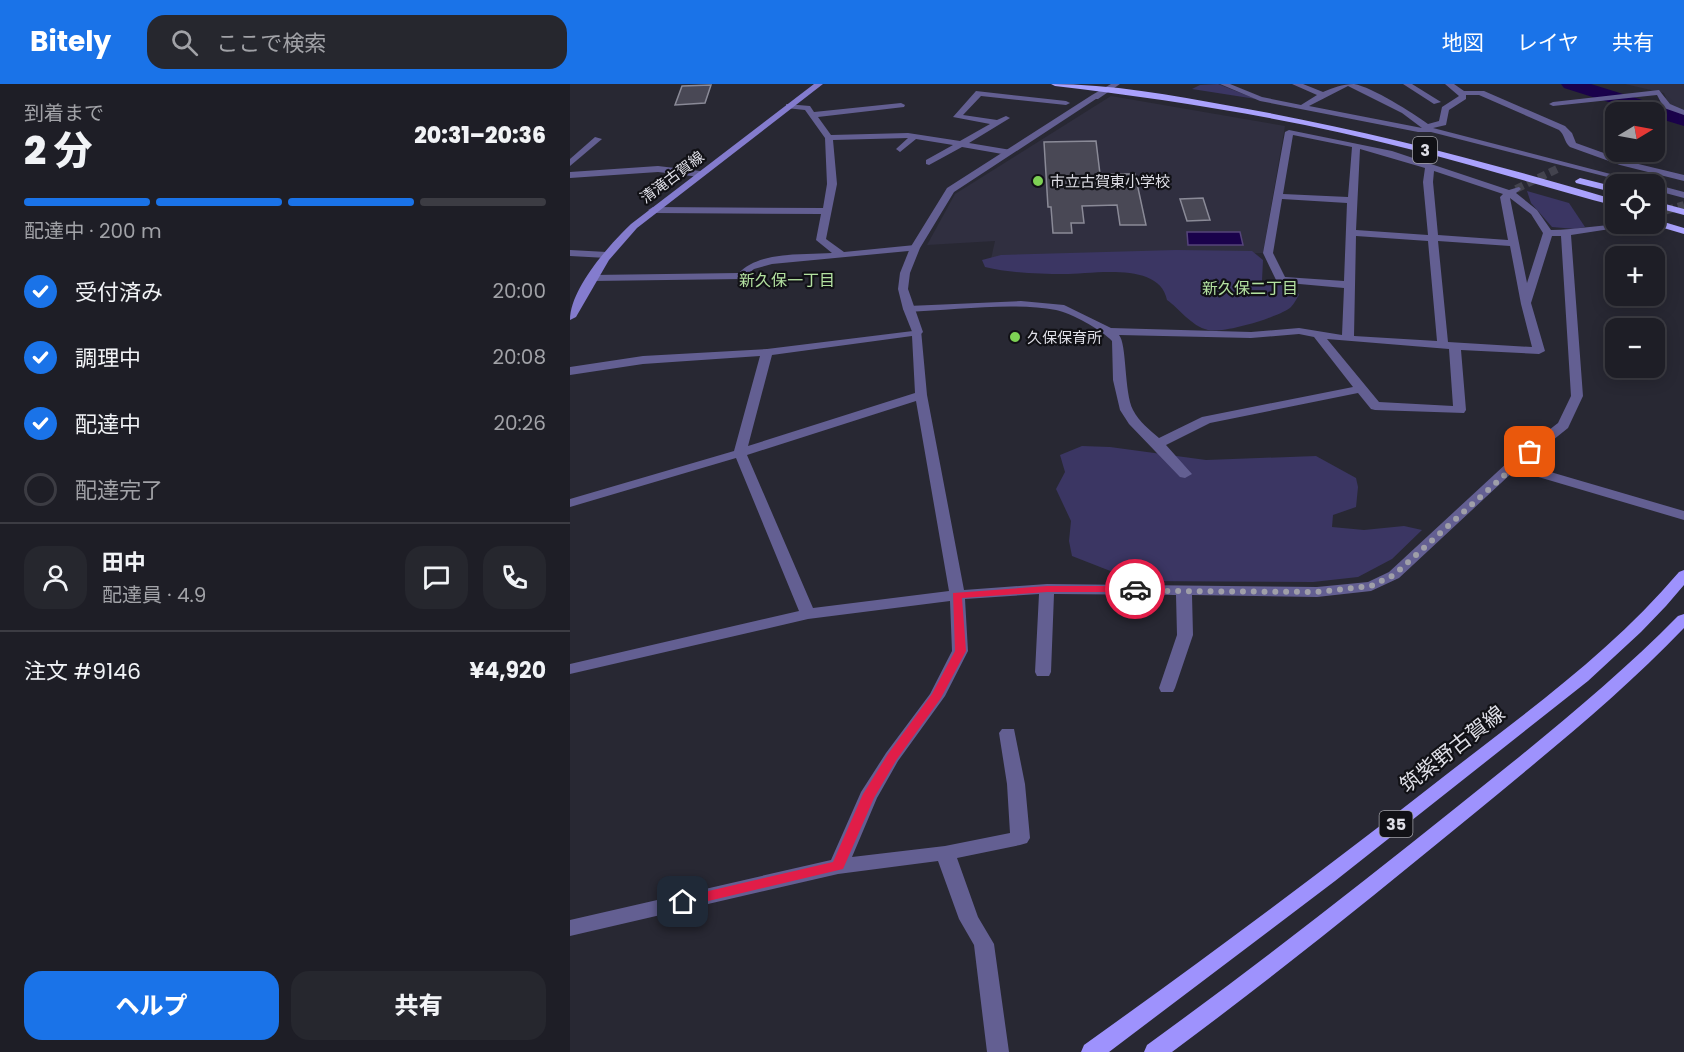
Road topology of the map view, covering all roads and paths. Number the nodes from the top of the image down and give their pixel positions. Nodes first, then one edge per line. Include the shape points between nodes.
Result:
1 (819, 84) edge
2 (1055, 84) edge
3 (1114, 84) edge
4 (1224, 84) edge
5 (1296, 84) edge
6 (1348, 84) edge
7 (1407, 84) edge
8 (1449, 84) edge
9 (1473, 84) edge
10 (1462, 93) junction
11 (1480, 93) junction
12 (1323, 95) junction
13 (853, 102) dead end
14 (1437, 102) dead end
15 (1066, 104) dead end
16 (1553, 104) dead end
17 (901, 105) dead end
18 (789, 106) junction
19 (1302, 107) junction
20 (810, 111) junction
21 (1684, 113) edge
22 (1340, 124) junction
23 (1329, 128) junction
24 (1429, 129) junction
25 (914, 136) junction
26 (829, 138) junction
27 (598, 139) dead end
28 (961, 144) junction
29 (1356, 145) junction
30 (900, 149) dead end
31 (1008, 152) junction
32 (929, 162) dead end
33 (570, 163) edge
34 (1430, 167) junction
35 (1563, 171) junction
36 (1524, 173) junction
37 (700, 174) junction
38 (570, 175) edge
39 (1605, 178) edge
40 (1684, 178) edge
41 (1605, 187) edge
42 (1665, 190) edge
43 (1513, 191) junction
44 (1605, 194) edge
45 (1684, 195) edge
46 (1277, 196) junction
47 (1605, 199) edge
48 (1352, 200) junction
49 (1665, 205) edge
50 (1605, 206) edge
51 (653, 210) junction
52 (827, 211) junction
53 (1684, 211) edge
54 (1665, 212) edge
55 (1665, 218) edge
56 (1684, 218) edge
57 (1684, 224) edge
58 (1665, 225) edge
59 (1605, 227) edge
60 (1684, 231) edge
61 (1352, 233) junction
62 (1548, 233) junction
63 (1566, 233) junction
64 (1433, 237) junction
65 (1514, 243) junction
66 (915, 248) junction
67 (570, 253) edge
68 (607, 255) junction
69 (842, 255) junction
70 (592, 278) junction
71 (1349, 285) junction
72 (1526, 304) junction
73 (908, 309) junction
74 (570, 317) edge
75 (1109, 331) junction
76 (917, 332) junction
77 (1318, 335) junction
78 (1348, 339) junction
79 (1449, 346) junction
80 (767, 352) junction
81 (570, 371) edge
82 (1361, 389) junction
83 (921, 395) junction
84 (1158, 444) junction
85 (740, 453) junction
86 (1514, 465) junction
87 (1185, 474) dead end
88 (570, 502) edge
89 (1684, 516) edge
90 (1684, 575) edge
91 (1047, 589) junction
92 (1184, 591) junction
93 (957, 595) junction
94 (808, 614) junction
95 (1684, 619) edge
96 (570, 669) edge
97 (1043, 672) dead end
98 (1167, 688) dead end
99 (1008, 733) dead end
100 (945, 853) junction
101 (838, 866) junction
102 (570, 927) edge
103 (998, 1052) edge
104 (1092, 1052) edge
105 (1155, 1052) edge

1 - 18 main road, 清滝古賀線
2 - 23 highway, 3 via 1178,100
3 - 22 highway, 3 via 1233,102
3 - 31 street
4 - 19 street via 1260,99
5 - 12 street
6 - 12 street
6 - 24 street via 1405,111
7 - 14 street
8 - 10 street
9 - 11 street
10 - 11 street
10 - 24 street via 1460,100 1445,109 1443,123
11 - 40 street via 1562,128 1573,145 1623,163
12 - 19 street
13 - 20 street
15 - 28 street via 979,93 957,117 1002,121
16 - 21 street via 1659,92 1667,106
17 - 20 street
18 - 20 street
18 - 37 main road, 清滝古賀線
19 - 24 street
20 - 26 street
22 - 35 highway
22 - 36 highway, 3
23 - 36 highway, 3
23 - 50 highway
24 - 35 street
25 - 26 street
25 - 28 street
25 - 30 street
26 - 52 street via 832,184
27 - 33 street
28 - 31 street
28 - 32 street
29 - 34 street
29 - 46 street via 1289,132
29 - 48 street
31 - 66 street via 950,190
34 - 43 street
34 - 64 street
35 - 39 street
35 - 41 highway
36 - 44 highway, 3
36 - 47 highway, 3
37 - 38 street via 658,169
37 - 51 main road, 清滝古賀線
42 - 45 street
43 - 62 street
43 - 65 street via 1505,197
46 - 48 street
46 - 71 street via 1268,253 1281,280
48 - 61 street
49 - 53 highway
51 - 52 street
51 - 68 main road, 清滝古賀線
52 - 69 street via 821,240
54 - 56 highway
55 - 57 highway
58 - 60 highway
59 - 63 street
61 - 64 street
61 - 71 street
62 - 63 street
62 - 72 street
63 - 86 street via 1577,396 1563,425
64 - 65 street
64 - 79 street
65 - 72 street
66 - 69 street
66 - 73 street via 903,289
67 - 68 street
68 - 70 main road, 清滝古賀線
69 - 70 street via 771,261 750,267 742,276
70 - 74 main road, 清滝古賀線
71 - 78 street
72 - 79 street via 1539,351
73 - 75 street via 991,303 1060,307
73 - 76 street
75 - 77 street via 1207,335 1299,331
75 - 84 street via 1118,340 1123,397 1131,418
76 - 80 street
76 - 83 street
77 - 78 street
77 - 82 street
78 - 79 street
79 - 82 street via 1460,410 1375,406
80 - 81 street via 643,360
80 - 85 street
82 - 84 street via 1206,420
83 - 85 street
83 - 93 street
84 - 87 street
85 - 88 street
85 - 94 street
86 - 89 street
86 - 92 street via 1394,575 1371,586 1317,592
90 - 104 main road, 筑紫野古賀線 / 35 via 1636,627 1570,686 1300,900
91 - 92 street
91 - 93 street
91 - 97 street
92 - 98 street via 1185,635
93 - 94 street
93 - 101 street via 960,651 937,696 868,797
94 - 96 street
95 - 105 main road, 35 via 1601,698 1515,770 1329,921
99 - 100 street via 1020,838
100 - 101 street
100 - 103 street via 969,919 984,944
101 - 102 street

